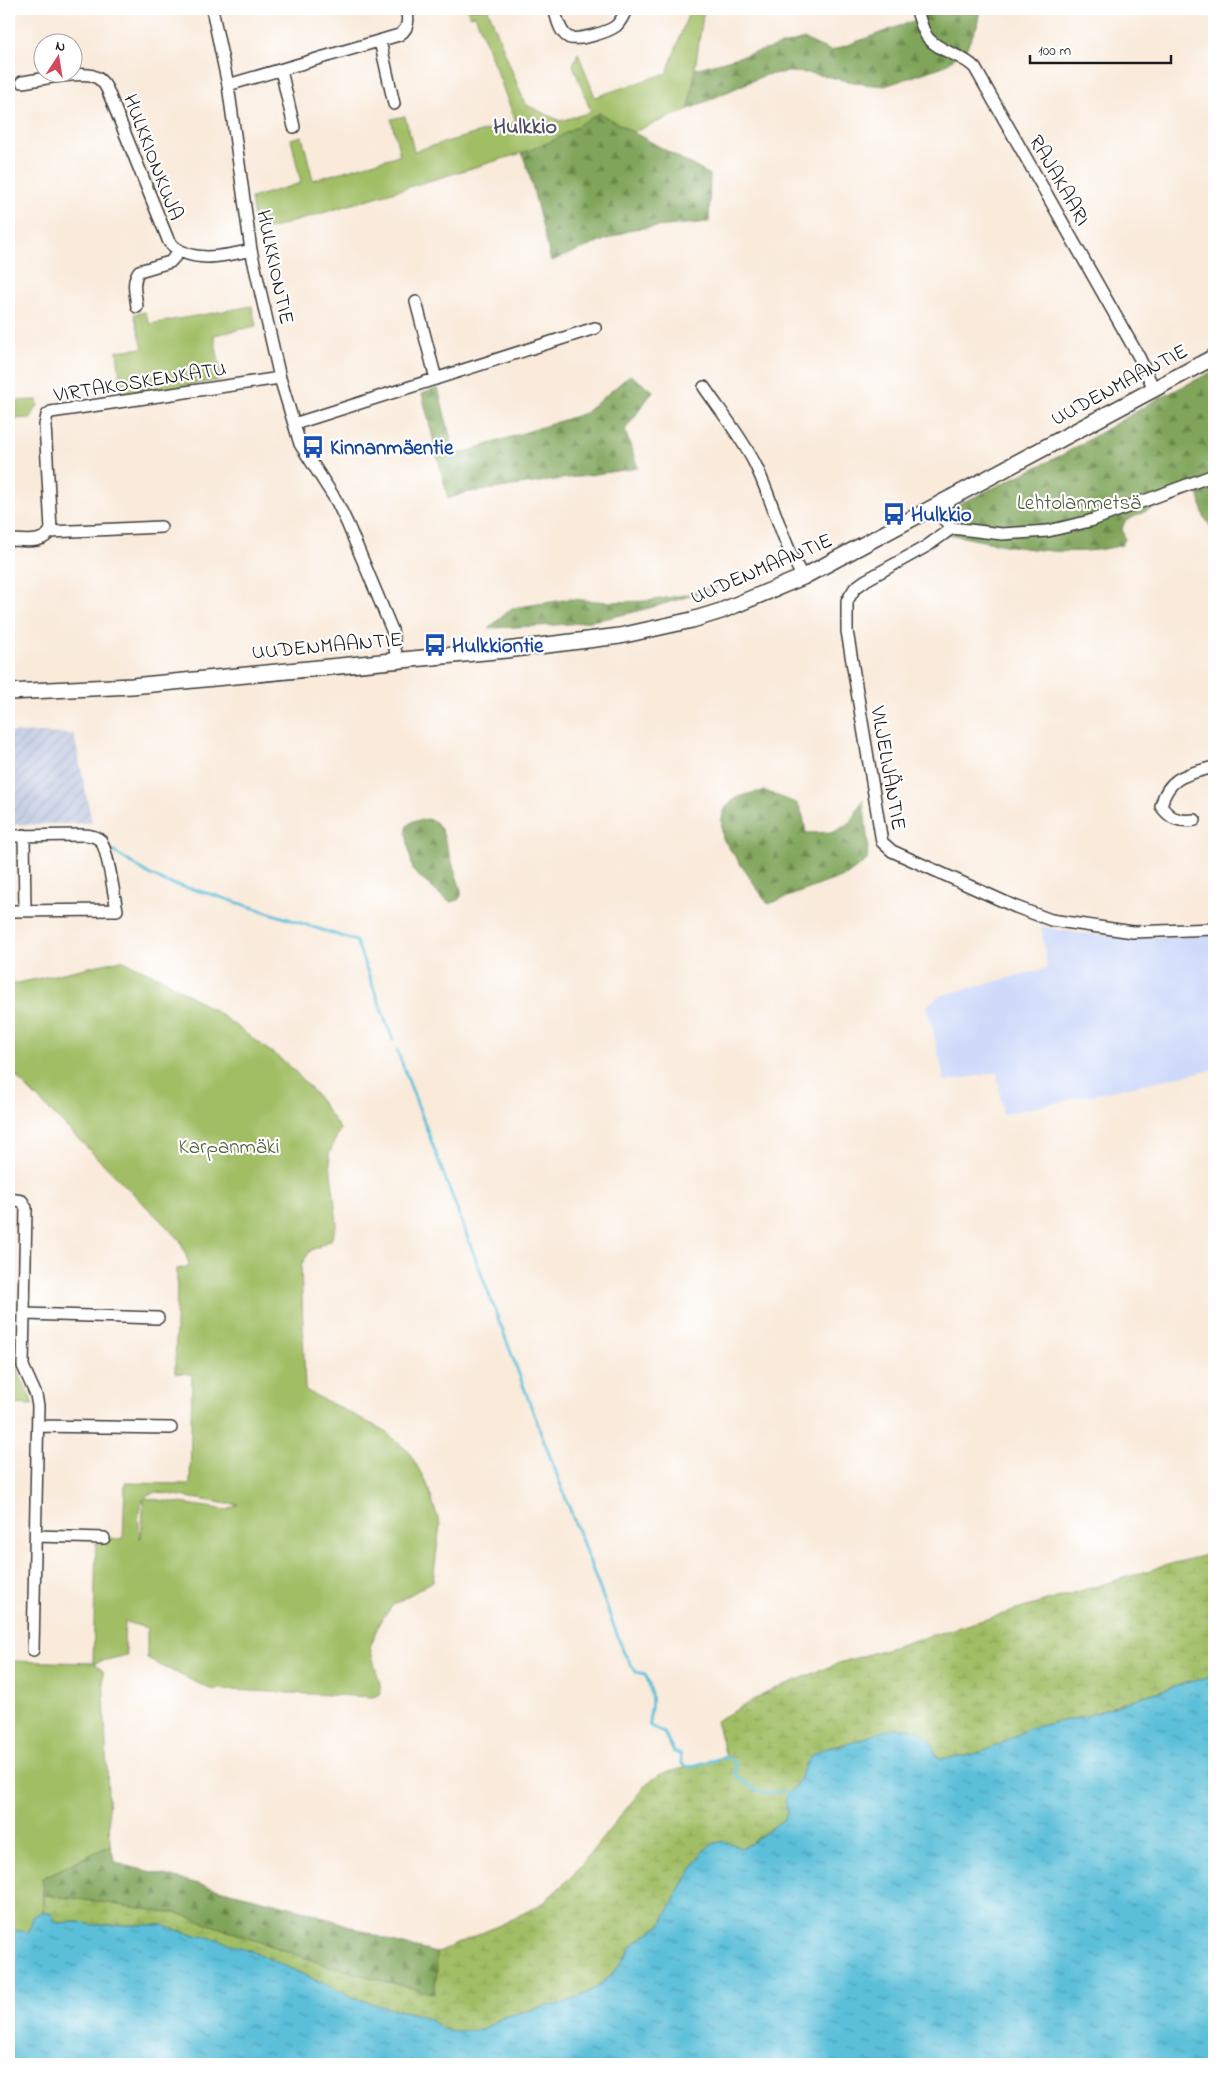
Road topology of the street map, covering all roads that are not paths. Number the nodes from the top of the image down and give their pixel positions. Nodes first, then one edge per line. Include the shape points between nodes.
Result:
1 (212, 9) edge
2 (406, 9) edge
3 (554, 9) edge
4 (626, 9) edge
5 (916, 9) edge
6 (380, 41) junction
7 (281, 70) junction
8 (22, 82) dead end
9 (228, 85) junction
10 (394, 104) dead end
11 (294, 127) dead end
12 (251, 250) junction
13 (180, 251) junction
14 (416, 302) dead end
15 (138, 307) dead end
16 (594, 328) dead end
17 (1214, 357) edge
18 (280, 378) junction
19 (436, 379) junction
20 (704, 387) dead end
21 (1154, 389) junction
22 (294, 424) junction
23 (1214, 475) edge
24 (933, 508) junction
25 (161, 526) dead end
26 (952, 528) junction
27 (50, 532) junction
28 (9, 540) edge
29 (803, 578) junction
30 (397, 660) junction
31 (9, 692) edge
32 (1214, 767) edge
33 (1195, 820) dead end
34 (9, 836) edge
35 (24, 836) junction
36 (9, 911) edge
37 (25, 911) junction
38 (1214, 929) edge
39 (9, 1199) edge
40 (24, 1314) junction
41 (158, 1318) dead end
42 (38, 1426) junction
43 (171, 1428) dead end
44 (36, 1536) junction
45 (104, 1538) dead end
46 (33, 1650) dead end

1 - 9 street, HULKKIONTIE
2 - 6 street via 408,25 405,32
3 - 4 street via 564,34 575,40 611,29 622,19
5 - 21 street, RAJAKAARI via 928,38 939,48 964,58 975,68
6 - 7 street
6 - 10 street
7 - 9 street
7 - 11 street
8 - 13 street, HULKKIONKUJA via 92,75 104,83 164,236
9 - 12 street, HULKKIONTIE
12 - 13 street, HULKKIONKUJA via 214,257
12 - 18 street, HULKKIONTIE
13 - 15 street via 170,262 139,271 134,284
14 - 19 street
16 - 19 street
17 - 21 main road, UUDENMAANTIE
18 - 22 street, HULKKIONTIE
18 - 27 street, VIRTAKOSKENKATU via 51,412 45,425
19 - 22 street
20 - 29 street via 755,464 792,559
21 - 24 main road, UUDENMAANTIE
22 - 30 street, HULKKIONTIE via 300,444 348,525 392,630
23 - 26 street via 1067,528 1025,534
24 - 26 street
24 - 29 main road, UUDENMAANTIE
25 - 27 street
26 - 38 street, VILJELIJÄNTIE via 866,580 847,600 847,630 882,842 892,851 1051,920 1133,932
27 - 28 street via 40,540
29 - 30 main road, UUDENMAANTIE via 721,612 664,627 566,643
30 - 31 main road, UUDENMAANTIE via 132,686
32 - 33 street via 1184,775 1175,780 1163,795 1161,806 1173,819 1183,822
34 - 35 street
35 - 37 street
35 - 37 street via 90,835 100,840 117,910
36 - 37 street
39 - 40 street via 22,1201 26,1208
40 - 41 street
40 - 42 street via 23,1366 38,1400
42 - 43 street
42 - 44 street
44 - 45 street
44 - 46 street

